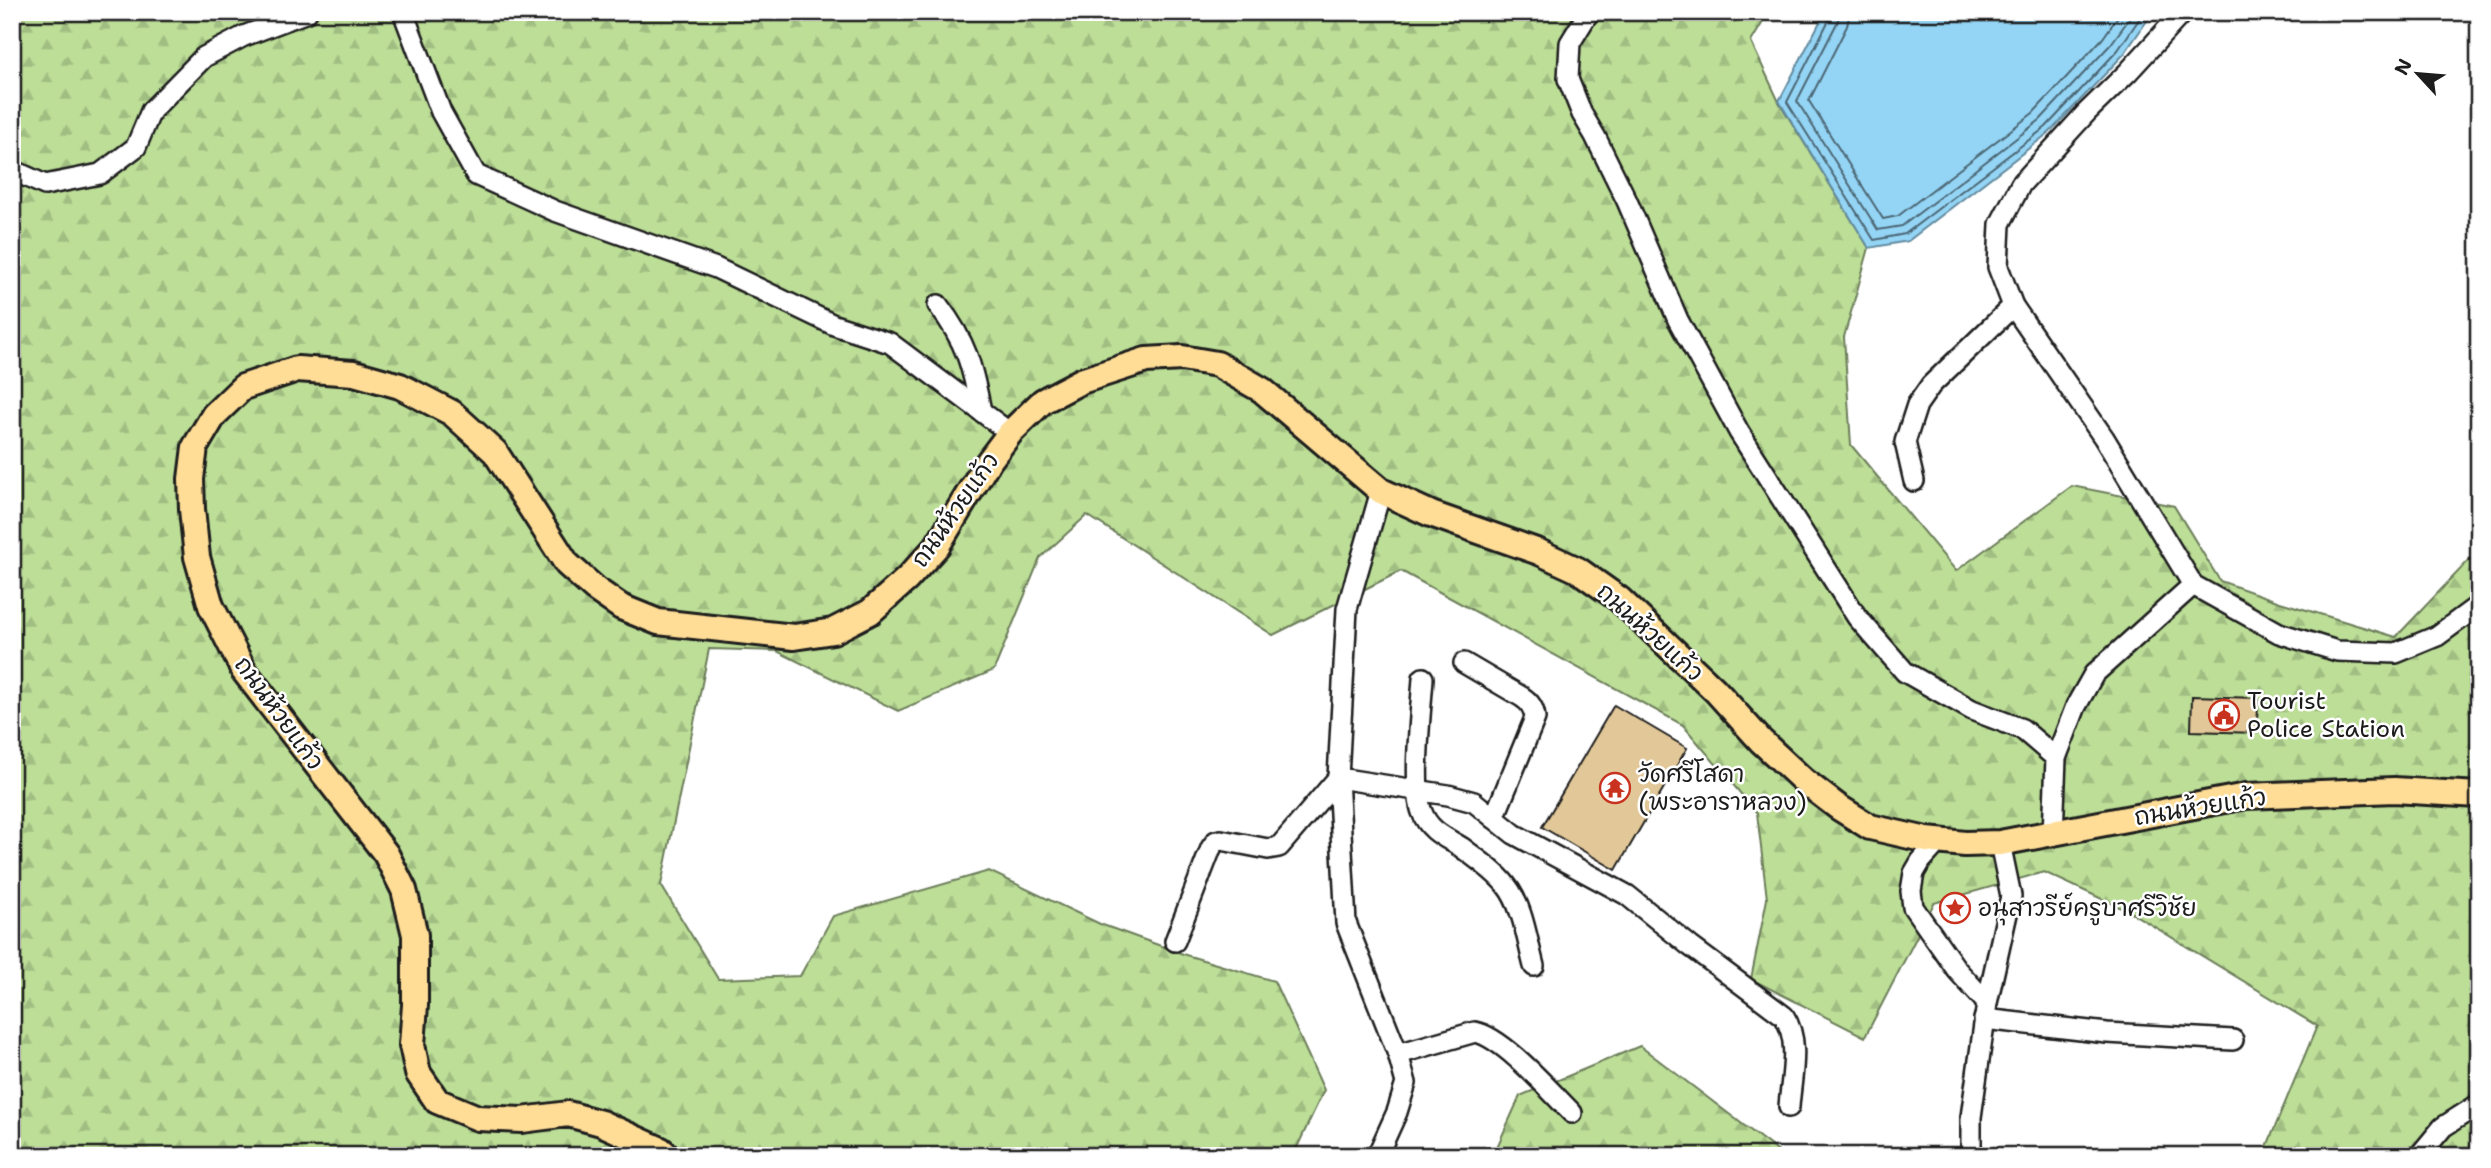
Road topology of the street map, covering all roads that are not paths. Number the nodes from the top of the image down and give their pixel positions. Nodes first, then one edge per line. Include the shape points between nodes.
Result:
1 (307, 12) edge
2 (1589, 12) edge
3 (2183, 12) edge
4 (401, 13) edge
5 (12, 170) edge
6 (938, 306) dead end
7 (2012, 306) junction
8 (981, 411) junction
9 (1010, 433) junction
10 (1914, 481) dead end
11 (1381, 491) junction
12 (2193, 586) junction
13 (2479, 605) edge
14 (1465, 663) dead end
15 (1423, 678) dead end
16 (2056, 758) junction
17 (1338, 778) junction
18 (1418, 791) junction
19 (2479, 795) edge
20 (1494, 818) junction
21 (2053, 835) junction
22 (1939, 841) junction
23 (2000, 843) junction
24 (1175, 941) dead end
25 (1534, 966) dead end
26 (1986, 1011) junction
27 (2233, 1040) dead end
28 (1398, 1054) junction
29 (2479, 1104) edge
30 (1789, 1107) dead end
31 (1572, 1113) dead end
32 (668, 1156) edge
33 (1377, 1156) edge
34 (1971, 1156) edge
35 (2419, 1156) edge

1 - 5 street via 204,57 151,111 136,147 100,174 45,185
2 - 16 street via 1570,43 1568,79 1678,320 1739,432 1857,617 1905,672 1972,710 2022,729
3 - 7 street via 2021,184 2000,224 1998,267
4 - 8 street via 441,112 476,175 555,211 716,268 834,325 890,343
6 - 8 street via 957,329 970,359
7 - 10 street via 1931,385 1917,405 1905,442
7 - 12 street via 2104,438
8 - 9 street
9 - 11 main road, ถนนห้วยแก้ว via 1043,401 1081,381 1146,360 1182,358 1217,363 1262,390
9 - 32 main road, ถนนห้วยแก้ว via 937,546 906,579 870,612 833,631 794,637 659,622 621,607 567,564 495,452 452,412 400,386 354,373 298,369 243,387 214,415 195,447 192,509 197,557 211,606 244,671 386,855 404,890 415,935 412,1045 418,1073 437,1101 478,1118 522,1120 568,1114 601,1123
11 - 17 street via 1347,610
11 - 22 main road, ถนนห้วยแก้ว via 1578,570 1619,599 1812,788 1870,827
12 - 13 street via 2279,633 2337,651 2396,653 2437,636
12 - 16 street via 2094,674
14 - 20 street via 1522,696 1534,712
15 - 18 street
16 - 21 street
17 - 18 street
17 - 24 street via 1279,847 1221,840 1213,845
17 - 28 street via 1346,923
18 - 20 street via 1474,802
18 - 25 street via 1429,827 1489,869 1514,896
19 - 21 main road, ถนนห้วยแก้ว via 2395,789 2246,796
20 - 30 street via 1514,834 1628,895 1784,1016 1794,1044
21 - 23 main road, ถนนห้วยแก้ว
22 - 23 main road, ถนนห้วยแก้ว
22 - 26 street via 1914,873 1913,907
23 - 26 street via 2011,896
26 - 27 street via 2107,1033
26 - 34 street via 1971,1117
28 - 31 street via 1475,1032 1484,1034
28 - 33 street via 1406,1083
29 - 35 street via 2443,1127

